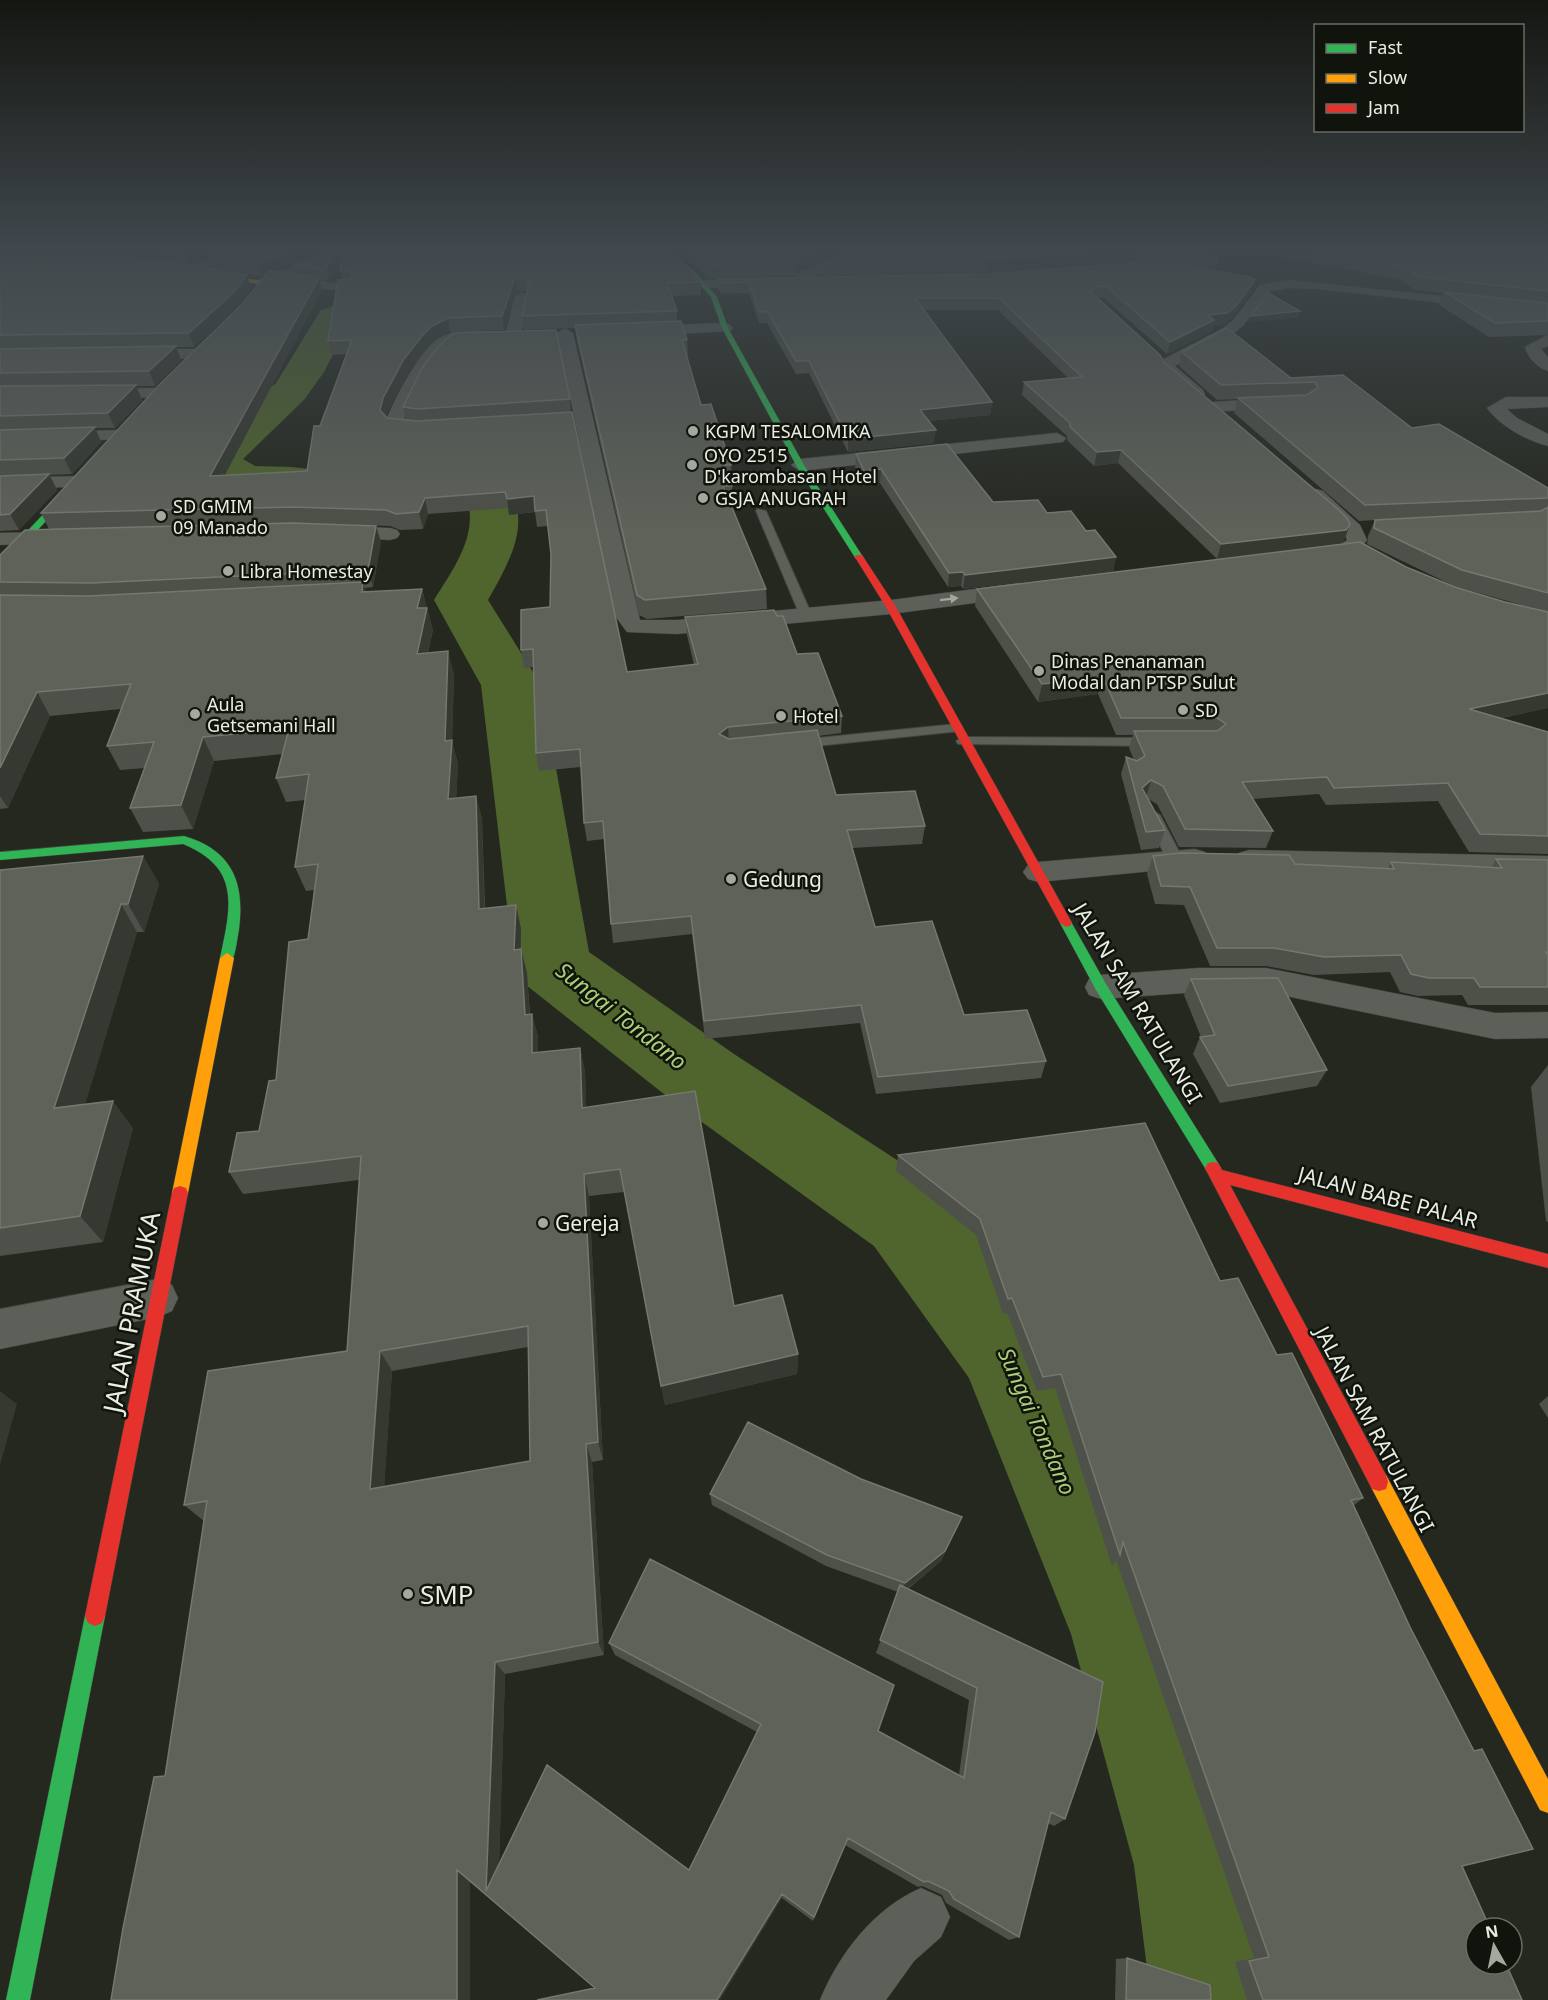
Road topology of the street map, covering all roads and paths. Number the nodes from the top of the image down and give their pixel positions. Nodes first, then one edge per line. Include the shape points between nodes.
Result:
1 (442, 343) edge
2 (573, 343) edge
3 (733, 343) edge
4 (1200, 343) edge
5 (1541, 343) edge
6 (201, 350) joint
7 (114, 355) edge
8 (185, 366) edge
9 (1548, 366) edge
10 (171, 380) edge
11 (158, 393) junction
12 (79, 394) edge
13 (1291, 402) edge
14 (1548, 402) edge
15 (1212, 407) junction
16 (143, 410) edge
17 (584, 419) junction
18 (560, 421) edge
19 (1232, 424) edge
20 (455, 426) edge
21 (124, 431) joint
22 (0, 438) edge
23 (1057, 438) dead end
24 (1548, 441) edge
25 (107, 451) edge
26 (800, 465) junction
27 (83, 478) joint
28 (0, 484) edge
29 (1305, 485) edge
30 (761, 511) dead end
31 (1376, 527) edge
32 (320, 532) edge
33 (390, 534) edge
34 (82, 537) edge
35 (24, 538) junction
36 (1353, 538) junction
37 (0, 539) edge
38 (1289, 559) edge
39 (1373, 559) edge
40 (0, 565) edge
41 (1039, 588) edge
42 (891, 607) junction
43 (806, 613) junction
44 (960, 734) junction
45 (1165, 742) edge
46 (777, 746) edge
47 (1147, 805) edge
48 (0, 856) edge
49 (1175, 859) junction
50 (1548, 866) edge
51 (1038, 872) junction
52 (1101, 987) junction
53 (1548, 1025) edge
54 (1217, 1175) junction
55 (1548, 1261) edge
56 (158, 1298) junction
57 (0, 1329) edge
58 (1548, 1802) edge
59 (921, 1917) dead end
60 (18, 2000) edge
61 (850, 2000) edge

1 - 20 street via 418,377 394,424 407,429
2 - 17 street
3 - 26 main road, JALAN SAM RATULANGI
4 - 15 street via 1162,360
5 - 9 street via 1533,347 1534,353
6 - 7 street
6 - 8 main road
10 - 11 main road
11 - 12 street
11 - 16 main road
13 - 15 street
14 - 24 street via 1506,402 1496,408 1511,422
15 - 19 street
17 - 18 street
17 - 43 street via 630,624 659,629
21 - 22 street
21 - 25 main road
23 - 26 street
26 - 42 main road, JALAN SAM RATULANGI
27 - 28 street
27 - 35 main road
29 - 36 street
30 - 43 lane
31 - 36 street
32 - 33 street
34 - 35 street
35 - 37 street
35 - 40 main road
36 - 38 street via 1346,552
36 - 39 street
42 -> 41 street
42 - 43 street
42 - 44 main road, JALAN SAM RATULANGI
44 - 45 lane via 1120,748
44 - 46 lane
44 - 51 main road, JALAN SAM RATULANGI
47 - 49 lane
48 - 56 main road, JALAN PRAMUKA via 183,840 205,845 226,864 235,892 235,919
49 - 50 street
49 - 51 street
51 - 52 main road, JALAN SAM RATULANGI
52 - 53 street via 1266,980 1495,1026
52 - 54 main road, JALAN SAM RATULANGI
54 - 55 main road, JALAN BABE PALAR
54 - 58 main road, JALAN SAM RATULANGI
56 - 57 street
56 - 60 main road, JALAN PRAMUKA
59 - 61 street via 893,1940

